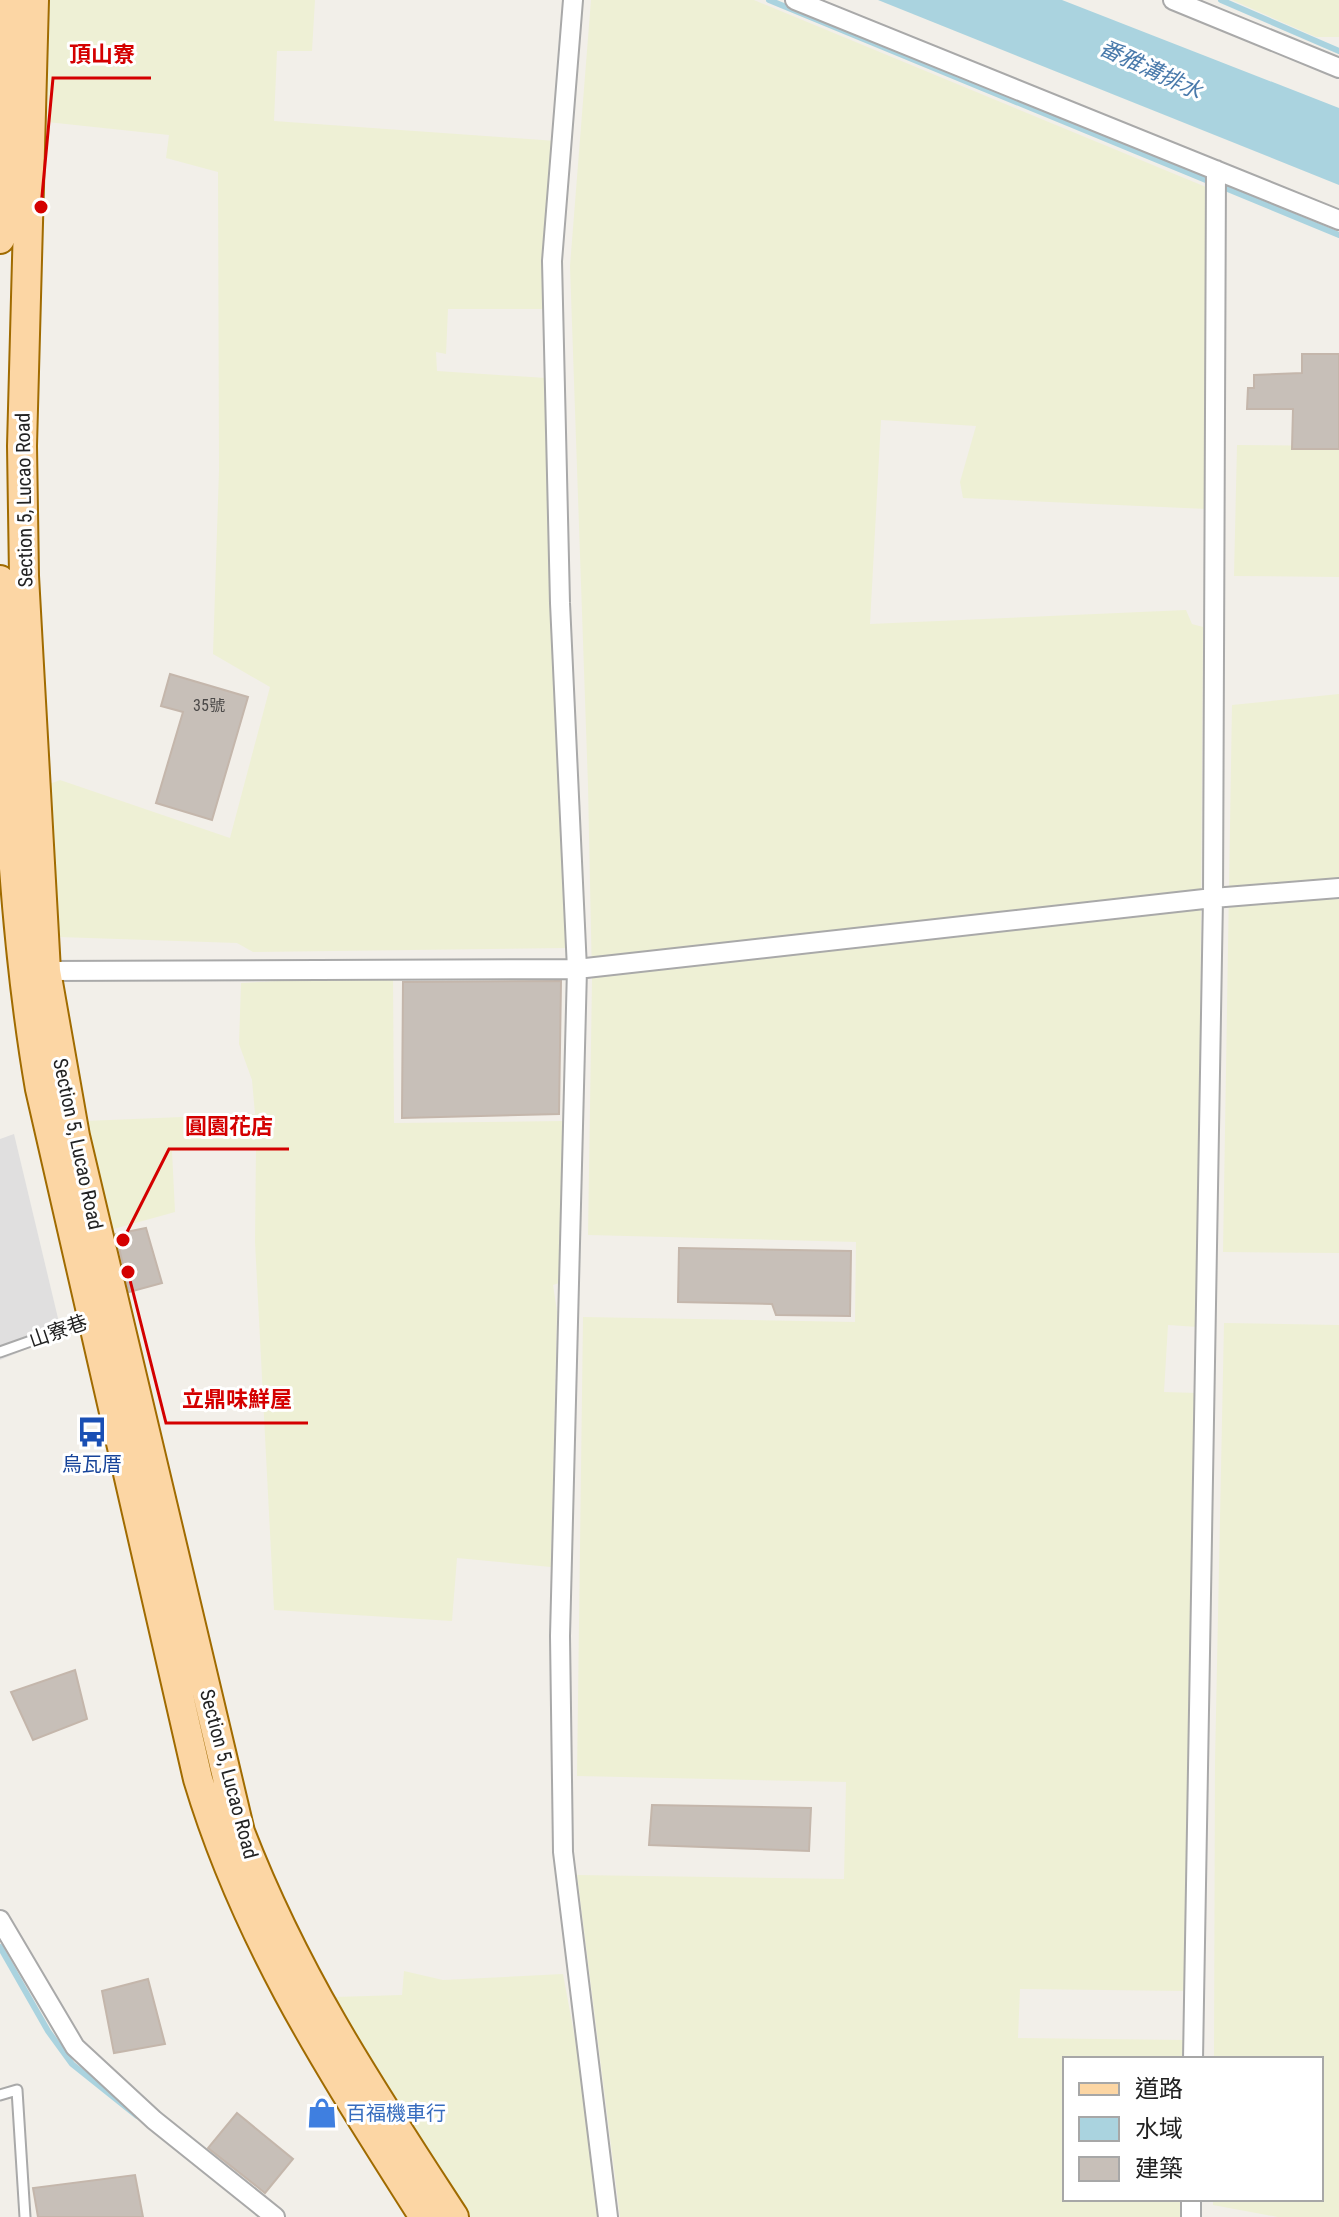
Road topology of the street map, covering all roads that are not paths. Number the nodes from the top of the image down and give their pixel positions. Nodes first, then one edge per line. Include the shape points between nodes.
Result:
1 (9, 0) edge
2 (34, 0) edge
3 (573, 0) edge
4 (795, 0) edge
5 (1173, 0) edge
6 (1339, 68) edge
7 (11, 88) edge
8 (1216, 170) junction
9 (1339, 220) edge
10 (0, 239) edge
11 (0, 580) edge
12 (16, 825) edge
13 (1339, 888) edge
14 (1213, 898) junction
15 (577, 969) junction
16 (46, 971) junction
17 (105, 1316) junction
18 (0, 1352) edge
19 (0, 1920) edge
20 (1193, 2057) edge
21 (0, 2095) edge
22 (25, 2217) edge
23 (275, 2217) edge
24 (424, 2217) edge
25 (454, 2217) edge
26 (608, 2217) edge

1 - 7 main road, Section 5, Lucao Road
2 - 7 main road, Section 5, Lucao Road
3 - 15 street via 552,261 560,603
4 - 8 street
5 - 6 street
7 - 10 main road, Section 5, Lucao Road
7 - 12 main road, Section 5, Lucao Road via 24,576
8 - 9 street
8 - 14 street
11 - 12 main road, Section 5, Lucao Road
12 - 16 main road, Section 5, Lucao Road
12 - 17 main road, Section 5, Lucao Road via 16,918 40,1089
13 - 14 street
14 - 15 street
14 - 20 street
15 - 16 street
15 - 26 street via 560,1636 563,1852
16 - 17 main road, Section 5, Lucao Road
17 - 18 lane, 山寮巷
17 - 24 main road, Section 5, Lucao Road via 211,1823 261,1945 313,2040
17 - 25 main road, Section 5, Lucao Road via 240,1832 266,1900 336,2035
19 - 23 street via 75,2047 154,2120
21 - 22 lane via 17,2090

